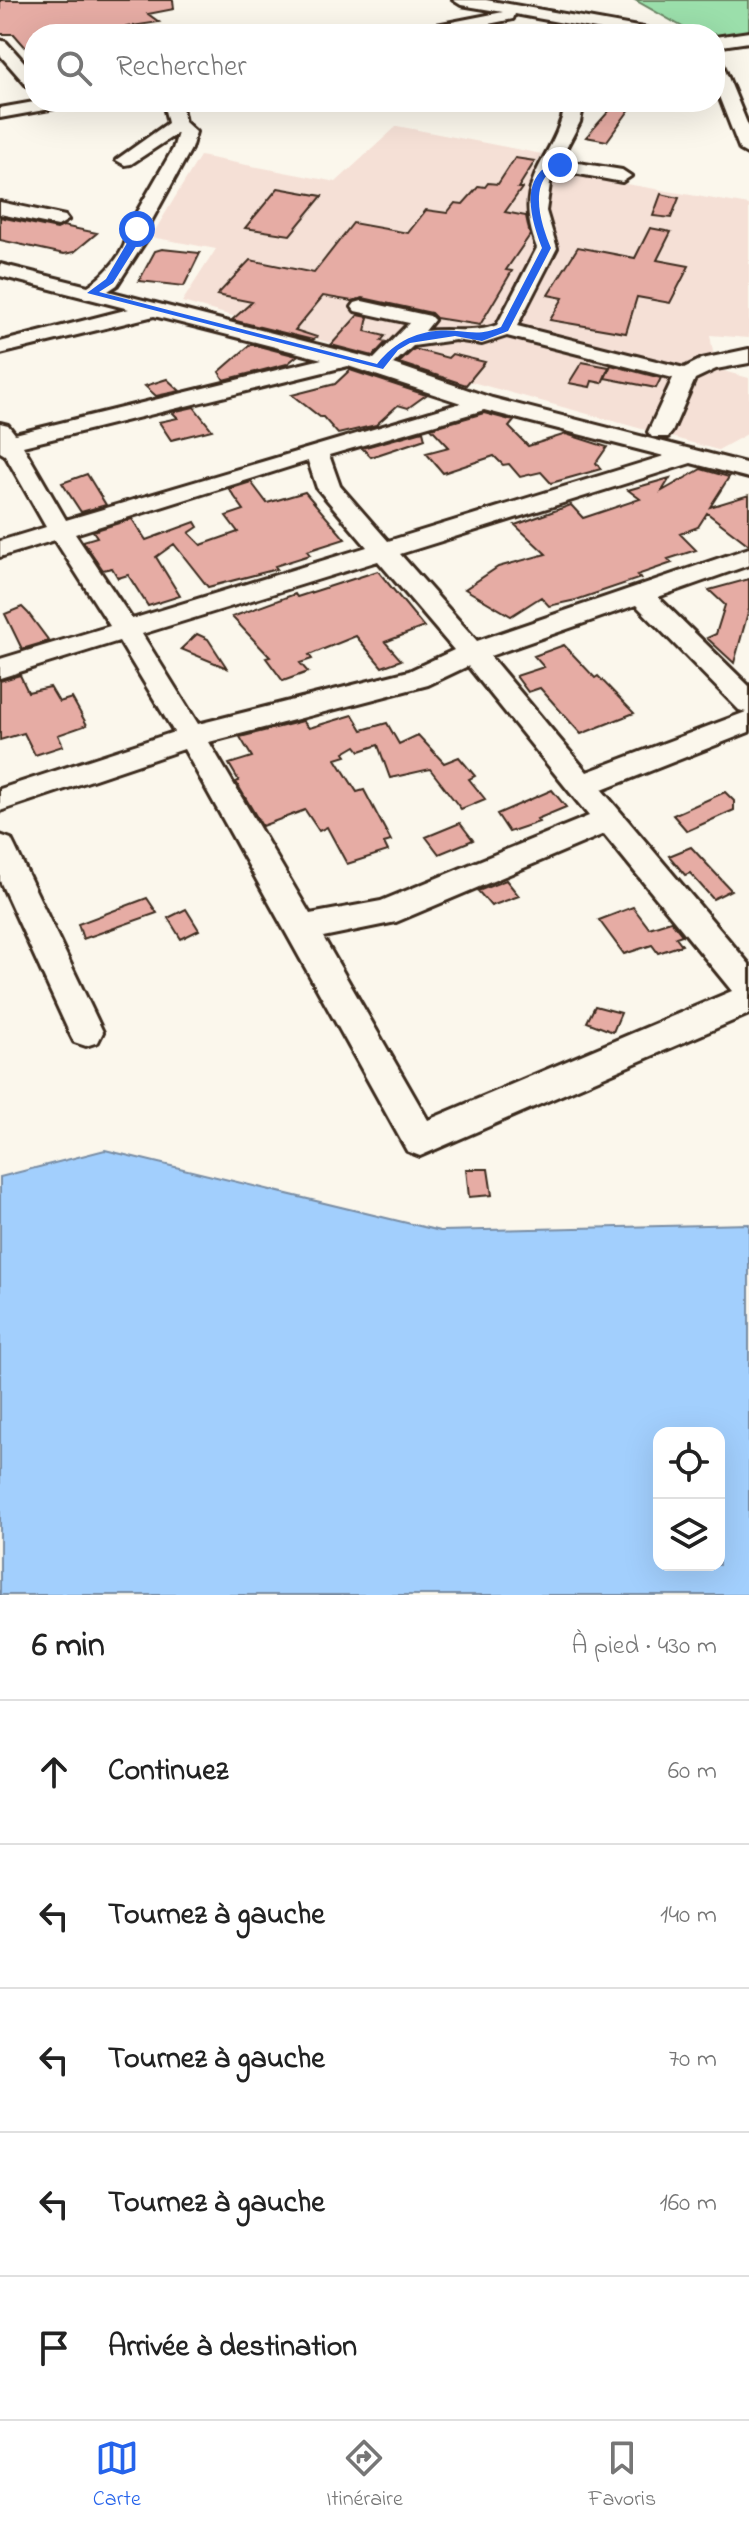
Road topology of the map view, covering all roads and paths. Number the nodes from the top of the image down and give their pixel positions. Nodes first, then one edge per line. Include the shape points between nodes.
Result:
1 (461, 0) edge
2 (563, 0) edge
3 (525, 13) junction
4 (468, 24) edge
5 (561, 24) edge
6 (749, 37) edge
7 (725, 41) edge
8 (0, 45) edge
9 (24, 72) edge
10 (725, 89) edge
11 (24, 109) edge
12 (174, 112) edge
13 (573, 112) edge
14 (0, 113) edge
15 (177, 124) junction
16 (747, 142) edge
17 (125, 160) dead end
18 (543, 174) junction
19 (622, 176) dead end
20 (0, 208) edge
21 (58, 220) dead end
22 (2, 272) edge
23 (91, 293) junction
24 (362, 307) dead end
25 (154, 309) junction
26 (505, 329) junction
27 (407, 340) junction
28 (0, 348) edge
29 (749, 356) edge
30 (347, 359) junction
31 (379, 367) junction
32 (686, 375) junction
33 (484, 403) junction
34 (660, 432) dead end
35 (3, 439) edge
36 (316, 451) junction
37 (690, 455) junction
38 (749, 471) edge
39 (60, 529) junction
40 (0, 549) edge
41 (384, 551) junction
42 (749, 556) edge
43 (642, 596) junction
44 (128, 628) junction
45 (472, 653) junction
46 (0, 669) edge
47 (749, 703) edge
48 (749, 721) edge
49 (193, 736) junction
50 (582, 786) junction
51 (0, 800) edge
52 (611, 819) junction
53 (0, 847) edge
54 (301, 928) junction
55 (749, 988) edge
56 (749, 999) edge
57 (86, 1032) dead end

1 - 3 street
2 - 3 street
3 - 4 street
3 - 5 street
6 - 7 street
8 - 9 street
10 - 16 street
11 - 14 street
12 - 15 street
13 - 18 street
15 - 17 street
15 - 23 street via 187,132 182,149 137,229 138,237 110,281
18 - 19 street via 560,165
18 - 26 street via 536,221 547,248
20 - 21 street
22 - 23 street
23 - 25 street
24 - 27 street via 423,320
25 - 28 street
25 - 30 street
26 - 27 street via 482,338 455,334
26 - 32 street
27 - 31 street
29 - 32 street
30 - 31 street
30 - 35 street
31 - 33 street
32 - 34 street
33 - 36 street
33 - 37 street
35 - 39 street
36 - 39 street
36 - 41 street via 329,488
37 - 38 street
37 - 41 street
39 - 40 street
39 - 44 street
41 - 44 street
41 - 45 street
42 - 43 street
43 - 45 street
43 - 47 street
44 - 46 street
44 - 49 street
45 - 49 street via 418,678
45 - 50 street
48 - 50 street
49 - 51 street
49 - 54 street
50 - 52 street
52 - 54 street via 385,913
52 - 55 street
53 - 57 street
54 - 56 street via 420,1140

